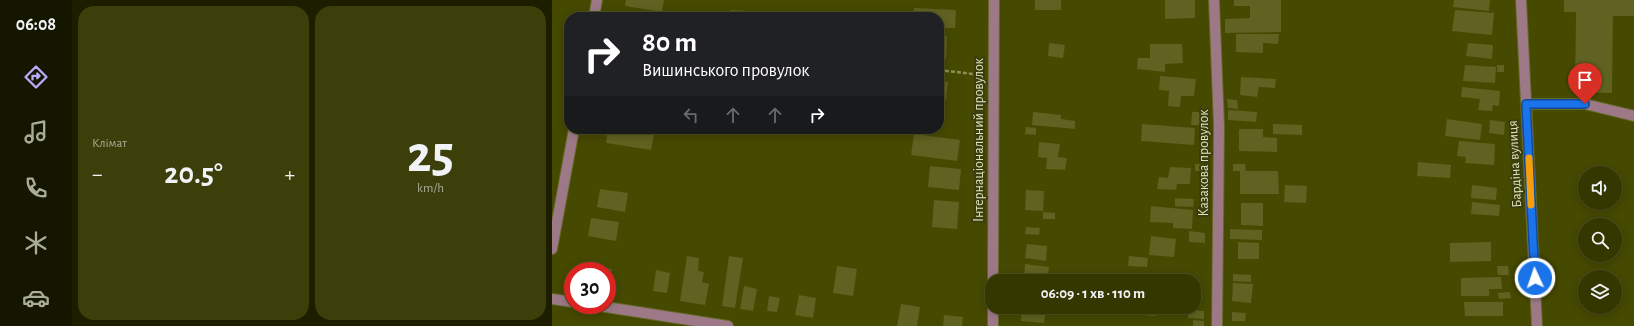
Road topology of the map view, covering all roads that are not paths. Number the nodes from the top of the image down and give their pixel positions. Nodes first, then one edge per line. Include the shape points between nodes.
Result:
1 (597, 0) edge
2 (994, 0) edge
3 (1214, 0) edge
4 (1521, 0) edge
5 (595, 12) edge
6 (1526, 104) junction
7 (1634, 116) edge
8 (573, 134) edge
9 (552, 249) edge
10 (993, 274) edge
11 (552, 299) edge
12 (564, 301) edge
13 (616, 309) edge
14 (993, 314) edge
15 (728, 326) edge
16 (993, 326) edge
17 (1217, 326) edge
18 (1537, 326) edge

1 - 5 street
2 - 10 street, Інтернаціональний провулок
3 - 17 street, Казакова провулок via 1219,126
4 - 6 street, Бардіна вулиця
6 - 7 street via 1585,104
6 - 18 street, Бардіна вулиця
8 - 9 street
11 - 12 street
13 - 15 street
14 - 16 street

